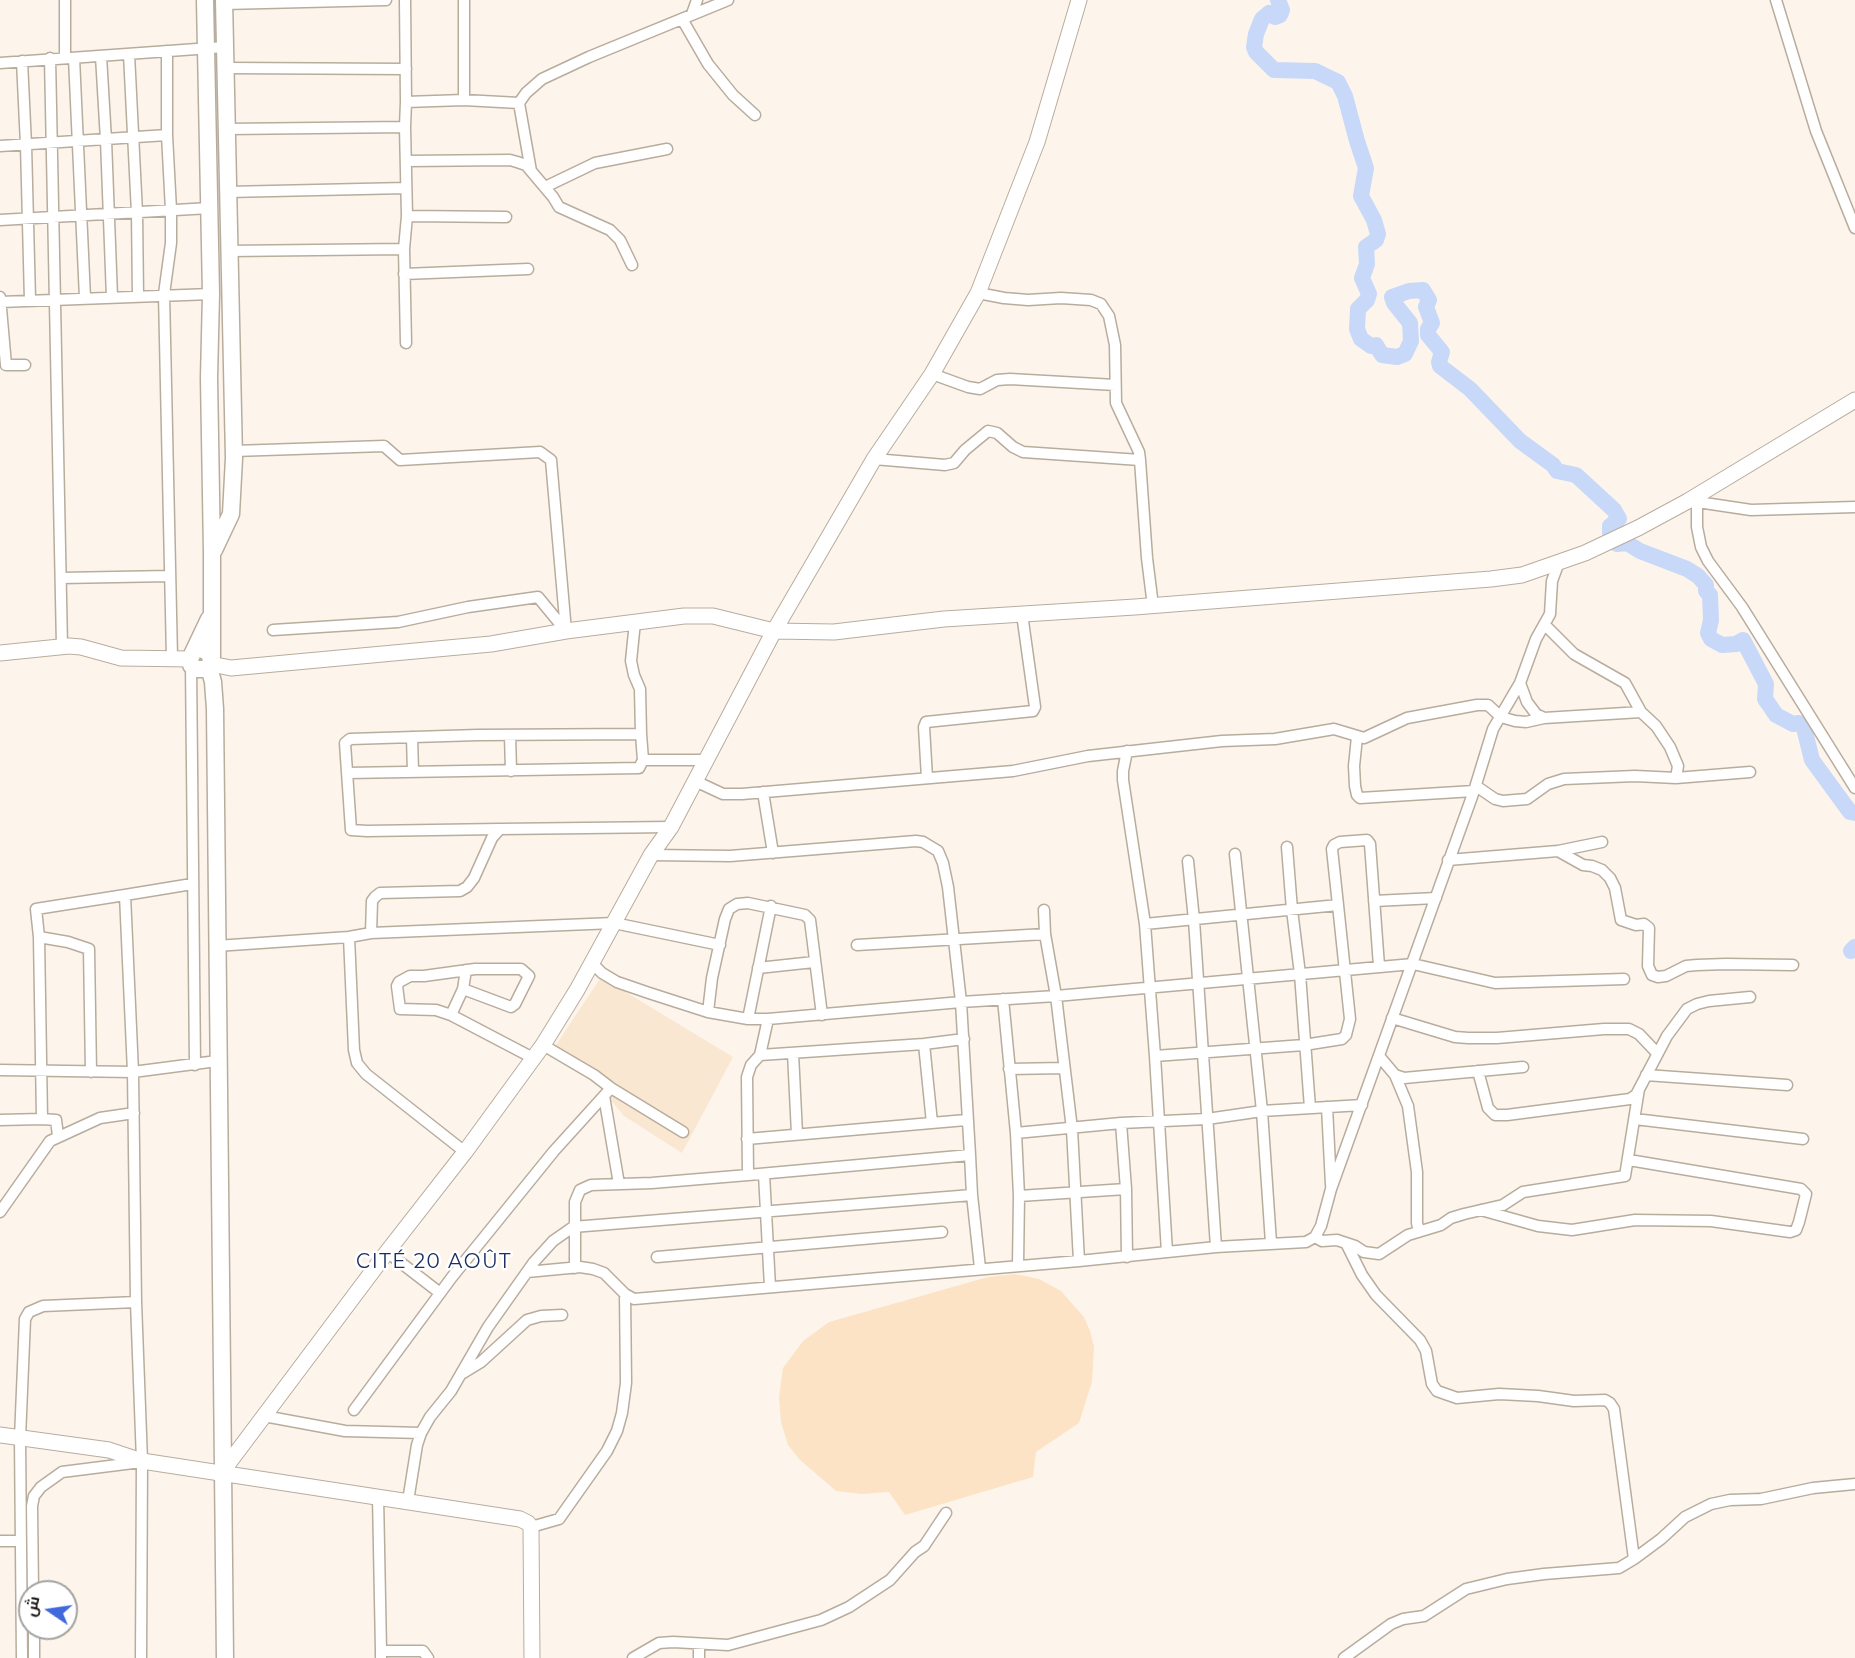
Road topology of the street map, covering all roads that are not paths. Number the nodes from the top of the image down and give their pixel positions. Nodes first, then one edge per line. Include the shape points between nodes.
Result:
1 (65, 0) edge
2 (205, 0) edge
3 (386, 0) edge
4 (405, 0) edge
5 (464, 0) edge
6 (697, 0) edge
7 (728, 0) edge
8 (1079, 0) edge
9 (1776, 0) edge
10 (224, 2) edge
11 (687, 17) junction
12 (225, 46) junction
13 (206, 48) junction
14 (166, 51) junction
15 (129, 54) junction
16 (101, 56) junction
17 (50, 58) junction
18 (69, 58) junction
19 (22, 61) junction
20 (0, 63) edge
21 (226, 68) junction
22 (406, 69) junction
23 (464, 100) junction
24 (405, 102) junction
25 (519, 103) junction
26 (755, 115) dead end
27 (405, 128) junction
28 (227, 129) junction
29 (167, 135) junction
30 (133, 139) junction
31 (106, 140) junction
32 (79, 141) junction
33 (53, 143) junction
34 (0, 146) edge
35 (26, 146) junction
36 (667, 149) dead end
37 (406, 161) junction
38 (531, 171) junction
39 (545, 187) junction
40 (406, 188) junction
41 (227, 192) junction
42 (210, 208) junction
43 (171, 210) junction
44 (137, 213) junction
45 (108, 215) junction
46 (52, 216) junction
47 (81, 216) junction
48 (407, 216) junction
49 (507, 217) dead end
50 (27, 218) junction
51 (0, 220) edge
52 (1855, 228) edge
53 (404, 249) junction
54 (228, 251) junction
55 (632, 264) dead end
56 (528, 268) dead end
57 (404, 274) junction
58 (978, 292) junction
59 (164, 294) junction
60 (211, 294) junction
61 (138, 296) junction
62 (112, 297) junction
63 (85, 298) junction
64 (56, 299) junction
65 (0, 300) edge
66 (30, 300) junction
67 (406, 343) dead end
68 (25, 365) dead end
69 (932, 374) junction
70 (1114, 385) junction
71 (1855, 400) edge
72 (234, 451) junction
73 (874, 459) junction
74 (1140, 460) junction
75 (1693, 502) junction
76 (1855, 507) edge
77 (212, 553) junction
78 (1559, 562) junction
79 (170, 576) junction
80 (61, 578) junction
81 (1153, 606) junction
82 (212, 613) junction
83 (1022, 614) junction
84 (635, 622) junction
85 (1545, 625) junction
86 (273, 630) dead end
87 (566, 631) junction
88 (774, 631) junction
89 (62, 646) junction
90 (0, 653) edge
91 (172, 658) junction
92 (192, 658) junction
93 (210, 663) junction
94 (1520, 683) junction
95 (1641, 712) junction
96 (1501, 717) junction
97 (1544, 718) junction
98 (641, 734) junction
99 (510, 735) junction
100 (1357, 736) junction
101 (412, 737) junction
102 (1127, 751) junction
103 (643, 760) junction
104 (706, 760) junction
105 (512, 771) junction
106 (413, 772) junction
107 (1750, 772) dead end
108 (346, 773) junction
109 (927, 778) junction
110 (1676, 778) junction
111 (695, 781) junction
112 (1855, 788) edge
113 (1475, 789) junction
114 (763, 792) junction
115 (671, 826) junction
116 (500, 829) junction
117 (1602, 842) dead end
118 (1287, 848) dead end
119 (1558, 850) junction
120 (772, 853) junction
121 (1236, 854) dead end
122 (651, 855) junction
123 (1448, 860) junction
124 (1188, 861) dead end
125 (192, 884) junction
126 (125, 895) junction
127 (1436, 898) junction
128 (1374, 901) junction
129 (1338, 905) junction
130 (771, 906) junction
131 (1044, 910) dead end
132 (1292, 910) junction
133 (1240, 914) junction
134 (1194, 920) junction
135 (614, 923) junction
136 (1145, 924) junction
137 (371, 933) junction
138 (1045, 934) junction
139 (39, 937) junction
140 (349, 937) junction
141 (955, 940) junction
142 (720, 945) junction
143 (856, 945) dead end
144 (216, 946) junction
145 (814, 962) junction
146 (592, 963) junction
147 (1413, 964) junction
148 (1793, 965) dead end
149 (1379, 966) junction
150 (758, 968) junction
151 (466, 970) junction
152 (1345, 970) junction
153 (1300, 975) junction
154 (1247, 979) junction
155 (1624, 979) dead end
156 (1198, 982) junction
157 (1150, 987) junction
158 (463, 989) junction
159 (1056, 996) junction
160 (1750, 997) dead end
161 (1004, 999) junction
162 (961, 1002) junction
163 (708, 1011) junction
164 (451, 1015) junction
165 (822, 1015) junction
166 (1392, 1018) junction
167 (748, 1019) junction
168 (768, 1019) junction
169 (964, 1039) junction
170 (924, 1044) junction
171 (543, 1045) junction
172 (1304, 1045) junction
173 (1256, 1048) junction
174 (793, 1053) junction
175 (1203, 1053) junction
176 (1657, 1053) junction
177 (759, 1056) junction
178 (1155, 1056) junction
179 (1378, 1056) junction
180 (533, 1058) junction
181 (218, 1061) junction
182 (195, 1065) junction
183 (1522, 1067) dead end
184 (1064, 1068) junction
185 (1009, 1069) junction
186 (0, 1070) edge
187 (42, 1070) junction
188 (1478, 1071) junction
189 (91, 1072) junction
190 (133, 1072) junction
191 (1395, 1075) junction
192 (1646, 1075) junction
193 (1787, 1085) dead end
194 (1639, 1089) junction
195 (607, 1092) junction
196 (1362, 1105) junction
197 (1327, 1107) junction
198 (1310, 1108) junction
199 (1262, 1112) junction
200 (134, 1113) junction
201 (42, 1119) junction
202 (966, 1119) junction
203 (1208, 1119) junction
204 (1635, 1119) junction
205 (0, 1120) edge
206 (1160, 1121) junction
207 (1120, 1123) junction
208 (932, 1124) junction
209 (1072, 1129) junction
210 (683, 1132) dead end
211 (1016, 1133) junction
212 (797, 1134) junction
213 (57, 1136) junction
214 (747, 1139) junction
215 (1803, 1139) dead end
216 (465, 1152) junction
217 (970, 1155) junction
218 (1629, 1160) junction
219 (764, 1174) junction
220 (748, 1175) junction
221 (619, 1184) junction
222 (1126, 1189) junction
223 (1331, 1190) junction
224 (1076, 1192) junction
225 (972, 1196) junction
226 (1019, 1196) junction
227 (1481, 1210) junction
228 (0, 1212) edge
229 (766, 1213) junction
230 (573, 1227) junction
231 (1419, 1231) junction
232 (942, 1232) dead end
233 (1315, 1237) junction
234 (1271, 1243) junction
235 (1346, 1243) junction
236 (1216, 1247) junction
237 (768, 1248) junction
238 (387, 1252) junction
239 (1167, 1252) junction
240 (657, 1257) dead end
241 (1127, 1257) junction
242 (1079, 1261) junction
243 (1018, 1265) junction
244 (575, 1268) junction
245 (980, 1268) junction
246 (527, 1272) junction
247 (770, 1287) junction
248 (440, 1293) junction
249 (626, 1294) junction
250 (136, 1302) junction
251 (562, 1315) dead end
252 (462, 1373) junction
253 (354, 1410) dead end
254 (264, 1416) junction
255 (421, 1433) junction
256 (0, 1435) edge
257 (20, 1438) junction
258 (109, 1450) junction
259 (142, 1461) junction
260 (106, 1468) junction
261 (222, 1472) junction
262 (1855, 1484) edge
263 (378, 1496) junction
264 (408, 1501) junction
265 (946, 1513) dead end
266 (531, 1527) junction
267 (21, 1540) junction
268 (0, 1541) edge
269 (1634, 1559) junction
270 (33, 1580) edge
271 (34, 1640) edge
272 (699, 1644) junction
273 (381, 1655) edge
274 (22, 1658) edge
275 (34, 1658) edge
276 (141, 1658) edge
277 (225, 1658) edge
278 (428, 1658) edge
279 (532, 1658) edge
280 (633, 1658) edge
281 (699, 1658) edge
282 (1344, 1658) edge

1 - 18 street
2 - 13 main road
3 - 10 street
4 - 22 street
5 - 23 street
6 - 11 street
7 - 11 street
8 - 58 street via 1037,142
9 - 52 street via 1816,131
10 - 12 main road
11 - 25 street via 542,79
11 - 26 street via 708,64
12 - 13 street
12 - 21 main road
13 - 14 street
13 - 42 main road
14 - 15 street
14 - 29 street
15 - 16 street
15 - 30 street
16 - 18 street
16 - 31 street
17 - 18 street
17 - 19 street
17 - 33 street
18 - 32 street
19 - 20 street
19 - 35 street
21 - 22 street
21 - 28 main road
22 - 24 street
23 - 24 street
23 - 25 street
24 - 27 street
25 - 38 street
27 - 28 street
27 - 37 street
28 - 41 main road
29 - 30 street
29 - 43 street
30 - 31 street
30 - 44 street
31 - 32 street
31 - 45 street
32 - 33 street
32 - 47 street
33 - 35 street
33 - 46 street
34 - 35 street
35 - 50 street
36 - 39 street via 595,163
37 - 38 street via 510,160
37 - 40 street
38 - 39 street
39 - 55 street via 559,207 610,230
40 - 41 street
40 - 48 street
41 - 54 main road
42 - 43 street
42 - 60 main road
43 - 44 street
43 - 59 street
44 - 45 street
44 - 61 street
45 - 47 street
45 - 62 street
46 - 47 street
46 - 50 street
46 - 64 street
47 - 63 street
48 - 49 street
48 - 53 street
50 - 51 street
50 - 66 street
53 - 54 street
53 - 57 street
54 - 72 main road
56 - 57 street
57 - 67 street
58 - 69 street
58 - 70 street via 1028,300 1082,298 1101,304 1109,316 1115,345
59 - 60 street
59 - 61 street
59 - 79 street
60 - 77 main road
61 - 62 street
62 - 63 street
63 - 64 street
64 - 66 street
64 - 80 street
65 - 66 street
65 - 68 street via 6,365
69 - 70 street via 980,389 997,380 1010,379
69 - 73 street
70 - 74 street via 1116,403
71 - 75 street
72 - 77 main road via 231,514
72 - 87 street via 384,446 400,460 540,452 551,460
73 - 74 street via 954,463 988,431 1023,452
73 - 88 street
74 - 81 street
75 - 76 street via 1751,510
75 - 78 street
75 - 112 street via 1701,547 1708,561 1742,607
77 - 82 main road
78 - 81 street via 1522,575 1491,579
78 - 85 street
79 - 80 street
79 - 91 street
80 - 89 street
81 - 83 street
82 - 92 main road
82 - 93 main road
83 - 88 street via 834,632
83 - 109 street via 1033,711 926,722
84 - 87 street
84 - 88 street via 713,616
84 - 98 street via 631,661 640,689
85 - 94 street
85 - 95 street via 1574,654 1625,683
86 - 87 street via 398,622 538,597
87 - 93 street via 491,644 267,666 231,668
88 - 104 street
89 - 90 street
89 - 91 street via 122,658
91 - 92 street
92 - 93 main road via 200,670
92 - 125 street
93 - 144 main road via 215,709
94 - 96 street
94 - 97 street via 1527,702
95 - 97 street
95 - 110 street via 1670,747 1678,766
96 - 97 street via 1526,722
96 - 100 street via 1488,705 1478,705 1413,716 1373,735
96 - 113 street via 1493,729
98 - 99 street
98 - 103 street
99 - 101 street
99 - 105 street
100 - 102 street via 1334,729 1275,739
100 - 113 street via 1354,766 1360,798
101 - 106 street
101 - 108 street via 348,740 344,747
102 - 109 street via 1013,771
102 - 136 street via 1123,780
103 - 104 street
103 - 105 street via 638,768
104 - 111 street
105 - 106 street
106 - 108 street
107 - 110 street
108 - 116 street via 351,830
109 - 114 street
110 - 113 street via 1564,779 1548,784 1527,799 1503,801
111 - 114 street via 723,794
111 - 115 street
113 - 123 street
114 - 120 street
115 - 116 street
115 - 122 street
116 - 137 street via 474,878 460,891 380,893 375,897
117 - 119 street
118 - 132 street
119 - 123 street
119 - 148 street via 1583,865 1602,870 1615,888 1621,920 1649,928 1648,966 1652,975 1666,976 1697,965
120 - 122 street
120 - 141 street via 923,842 938,851 943,863
121 - 133 street
122 - 135 street
123 - 127 street
124 - 134 street
125 - 126 street
125 - 182 street
126 - 139 street via 36,909
126 - 190 street
127 - 128 street
127 - 147 street
128 - 129 street via 1370,844 1367,840 1340,842 1332,849
128 - 149 street
129 - 132 street
129 - 152 street
130 - 142 street via 748,903 729,909
130 - 145 street via 808,917
130 - 150 street
131 - 138 street
132 - 133 street
132 - 153 street
133 - 134 street
133 - 154 street
134 - 136 street
134 - 156 street
135 - 137 street
135 - 142 street
135 - 146 street
136 - 157 street
137 - 140 street
138 - 141 street
138 - 159 street
139 - 187 street
139 - 189 street via 89,949
140 - 144 street
140 - 216 street via 357,1063
141 - 143 street
141 - 162 street
142 - 163 street
144 - 181 main road
145 - 150 street
145 - 165 street
146 - 163 street via 617,982
146 - 171 street
147 - 149 street
147 - 155 street via 1495,983
147 - 166 street
149 - 152 street
150 - 167 street
151 - 158 street
151 - 158 street via 521,969 529,976 510,1007
151 - 164 street via 410,976 397,986 400,1009 436,1010
152 - 153 street
152 - 172 street via 1350,1019 1346,1035
153 - 154 street
153 - 172 street
154 - 156 street
154 - 173 street
156 - 157 street
156 - 175 street
157 - 159 street
157 - 178 street
158 - 164 street
159 - 161 street
159 - 184 street
160 - 176 street via 1709,1001 1687,1009
161 - 162 street
161 - 185 street
162 - 165 street
162 - 169 street
163 - 167 street
164 - 180 street
165 - 168 street
166 - 176 street via 1468,1038 1629,1029
166 - 179 street
167 - 168 street
168 - 177 street
169 - 170 street
169 - 202 street
170 - 174 street
170 - 208 street
171 - 180 street
171 - 195 street via 594,1075
172 - 173 street
172 - 198 street
173 - 175 street
173 - 199 street
174 - 177 street
174 - 212 street
175 - 178 street
175 - 203 street
176 - 192 street
177 - 214 street via 747,1077
178 - 206 street
179 - 191 street
179 - 196 street
180 - 216 street
181 - 182 street
181 - 261 main road
182 - 190 street
183 - 188 street
184 - 185 street
184 - 209 street
185 - 211 street
186 - 187 street
187 - 189 street
187 - 201 street
188 - 191 street via 1404,1078
188 - 194 street via 1488,1108 1495,1115 1630,1099
189 - 190 street
190 - 200 street
191 - 231 street via 1408,1106 1417,1172
192 - 193 street
192 - 194 street
194 - 204 street
195 - 210 street
195 - 221 street
195 - 248 street via 554,1151
196 - 197 street
196 - 223 street
197 - 198 street
197 - 223 street
198 - 199 street
199 - 203 street
199 - 234 street
200 - 213 street via 100,1118
200 - 250 street
201 - 205 street
201 - 213 street via 56,1120
202 - 208 street
202 - 217 street
203 - 206 street
203 - 236 street
204 - 215 street
204 - 218 street
206 - 207 street
206 - 239 street
207 - 209 street
207 - 222 street
208 - 212 street
209 - 211 street
209 - 224 street
211 - 226 street
212 - 214 street
213 - 228 street via 50,1140
214 - 220 street
216 - 238 street
217 - 219 street
217 - 225 street
218 - 227 street via 1625,1176 1523,1192 1503,1205
218 - 227 street via 1801,1189 1806,1194 1796,1230 1711,1221 1635,1220 1572,1230 1538,1226
219 - 220 street
219 - 229 street
220 - 221 street
221 - 230 street via 591,1185 580,1190
222 - 224 street
222 - 241 street
223 - 233 street
224 - 226 street
224 - 242 street
225 - 229 street
225 - 245 street
226 - 243 street
227 - 231 street
229 - 230 street
229 - 237 street
230 - 244 street
230 - 246 street via 553,1241
231 - 235 street via 1379,1254
232 - 237 street
233 - 234 street via 1306,1242
233 - 235 street
234 - 236 street
235 - 269 street via 1376,1295 1420,1340 1437,1391 1457,1398 1499,1394 1610,1403 1614,1409
236 - 239 street
237 - 240 street
237 - 247 street
238 - 248 street
238 - 254 street
239 - 241 street
241 - 242 street
242 - 243 street
243 - 245 street
244 - 246 street
244 - 249 street via 604,1273
245 - 247 street
246 - 252 street
247 - 249 street via 634,1299
248 - 253 street
249 - 266 street via 626,1383 617,1431 559,1519
250 - 257 street via 43,1306 29,1312 25,1319
250 - 259 street
251 - 252 street via 527,1320 481,1362
252 - 255 street
254 - 255 street via 345,1431
254 - 261 street
255 - 264 street
256 - 257 street
257 - 258 street
257 - 267 street
258 - 259 street
258 - 260 street via 112,1458
259 - 260 street
259 - 261 street
259 - 276 street
260 - 270 street via 62,1472 34,1496
261 - 263 street
261 - 277 main road
262 - 269 street via 1711,1504 1685,1517
263 - 264 street
263 - 273 street
264 - 266 street via 520,1519
265 - 272 street via 924,1546 891,1580 849,1606 821,1620 728,1645
266 - 279 street
267 - 268 street
267 - 274 street
269 - 282 street via 1619,1568 1507,1579 1466,1590 1424,1616 1391,1624
271 - 275 street
272 - 280 street via 659,1644
272 - 281 street
273 - 278 street via 423,1651

